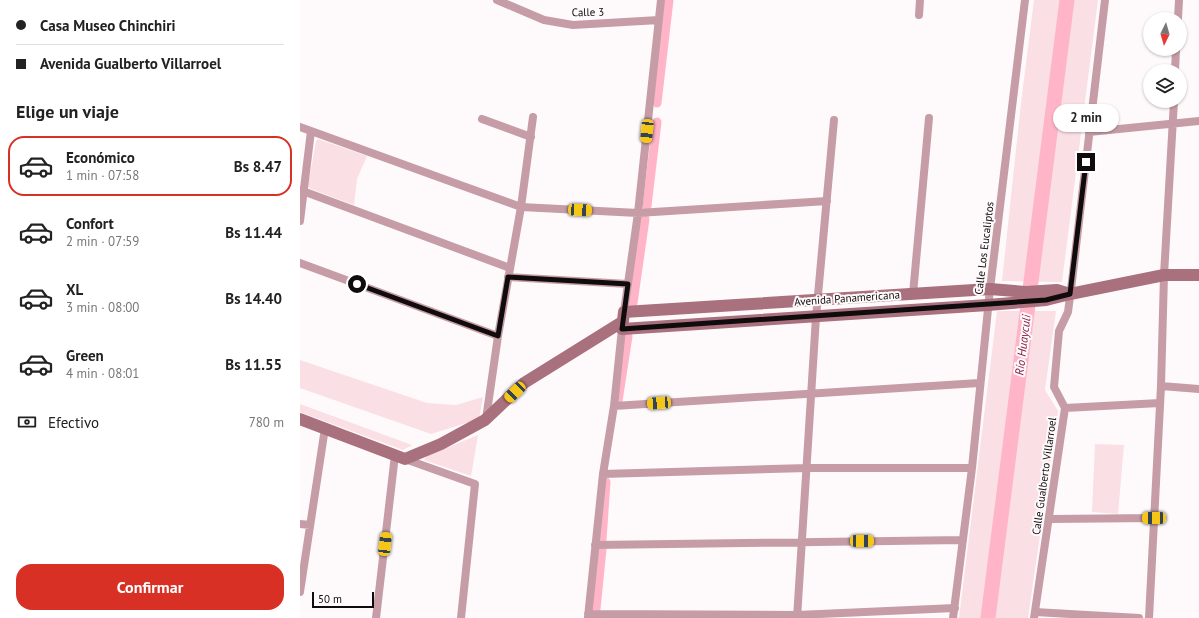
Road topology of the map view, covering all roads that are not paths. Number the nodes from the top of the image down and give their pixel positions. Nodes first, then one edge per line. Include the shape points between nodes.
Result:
1 (497, 0) edge
2 (661, 0) edge
3 (920, 0) edge
4 (1025, 0) edge
5 (1105, 0) edge
6 (1179, 0) edge
7 (1178, 12) edge
8 (919, 15) dead end
9 (659, 20) junction
10 (1174, 108) edge
11 (533, 117) dead end
12 (482, 118) dead end
13 (929, 118) dead end
14 (834, 120) dead end
15 (1199, 121) edge
16 (1173, 124) junction
17 (300, 127) edge
18 (312, 131) junction
19 (1089, 132) junction
20 (531, 137) junction
21 (302, 191) edge
22 (827, 201) junction
23 (521, 207) junction
24 (638, 213) junction
25 (300, 221) edge
26 (300, 263) edge
27 (510, 268) junction
28 (1164, 275) junction
29 (1199, 276) edge
30 (508, 277) junction
31 (628, 284) junction
32 (990, 289) junction
33 (913, 294) junction
34 (1070, 294) junction
35 (1026, 296) junction
36 (818, 300) junction
37 (988, 305) junction
38 (816, 317) junction
39 (623, 321) junction
40 (498, 336) junction
41 (979, 383) junction
42 (1161, 386) junction
43 (1199, 389) edge
44 (812, 393) junction
45 (1160, 403) junction
46 (614, 406) junction
47 (1065, 408) junction
48 (300, 419) edge
49 (486, 420) junction
50 (325, 428) junction
51 (400, 457) junction
52 (807, 468) junction
53 (972, 468) junction
54 (602, 474) junction
55 (1154, 518) junction
56 (1050, 519) junction
57 (300, 524) edge
58 (310, 525) junction
59 (963, 540) junction
60 (801, 542) junction
61 (595, 545) junction
62 (300, 592) edge
63 (955, 608) junction
64 (857, 615) edge
65 (1034, 615) edge
66 (588, 616) edge
67 (797, 616) edge
68 (376, 618) edge
69 (461, 618) edge
70 (953, 618) edge
71 (1139, 618) edge
72 (1149, 618) edge

1 - 9 street, Calle 3 via 544,20 573,25
2 - 9 street
3 - 8 street
4 - 32 street, Calle Los Eucaliptos
5 - 19 street, Calle Gualberto Villarroel
6 - 7 street
9 - 24 street
10 - 16 street
11 - 20 street
12 - 20 street
13 - 33 street
14 - 22 street
15 - 16 street
16 - 19 street
16 - 28 street
17 - 18 street
18 - 21 street
18 - 23 street
19 - 34 street, Calle Gualberto Villarroel
20 - 23 street
21 - 25 street
21 - 27 street
22 - 24 street
22 - 36 street
23 - 24 street
23 - 27 street
24 - 31 street
26 - 40 street
27 - 30 street
28 - 29 main road, Avenida Panamericana
28 - 34 main road, Avenida Panamericana
28 - 42 street
30 - 31 street
30 - 40 street
31 - 39 street
32 - 33 main road, Avenida Panamericana
32 - 35 main road, Avenida Panamericana
32 - 37 street, Calle Los Eucaliptos
33 - 36 main road, Avenida Panamericana
34 - 35 main road, Avenida Panamericana
34 - 47 street, Calle Gualberto Villarroel via 1068,312 1059,331 1054,387
35 - 37 main road, Avenida Panamericana
36 - 38 street
36 - 39 main road, Avenida Panamericana
37 - 38 main road, Avenida Panamericana
37 - 41 street, Calle Los Eucaliptos
38 - 39 main road, Avenida Panamericana
38 - 44 street
39 - 46 street
39 - 49 main road, Avenida Panamericana via 524,383
40 - 49 street
41 - 44 street
41 - 53 street, Calle Los Eucaliptos
42 - 43 street
42 - 45 street
44 - 46 street
44 - 52 street
45 - 47 street
45 - 55 street
46 - 54 street
47 - 56 street, Calle Gualberto Villarroel
48 - 50 main road
49 - 51 main road, Avenida Panamericana via 441,444
50 - 51 main road
50 - 58 street
51 - 68 street
51 - 69 street via 475,484
52 - 53 street
52 - 54 street
52 - 60 street
53 - 59 street, Calle Los Eucaliptos
54 - 61 street
55 - 56 street
55 - 72 street
56 - 65 street, Calle Gualberto Villarroel
57 - 58 street
58 - 62 street
59 - 60 street
59 - 63 street, Calle Los Eucaliptos
60 - 61 street
60 - 67 street
61 - 66 street
63 - 64 street
63 - 70 street, Calle Los Eucaliptos
64 - 67 street
65 - 71 street
66 - 67 street

